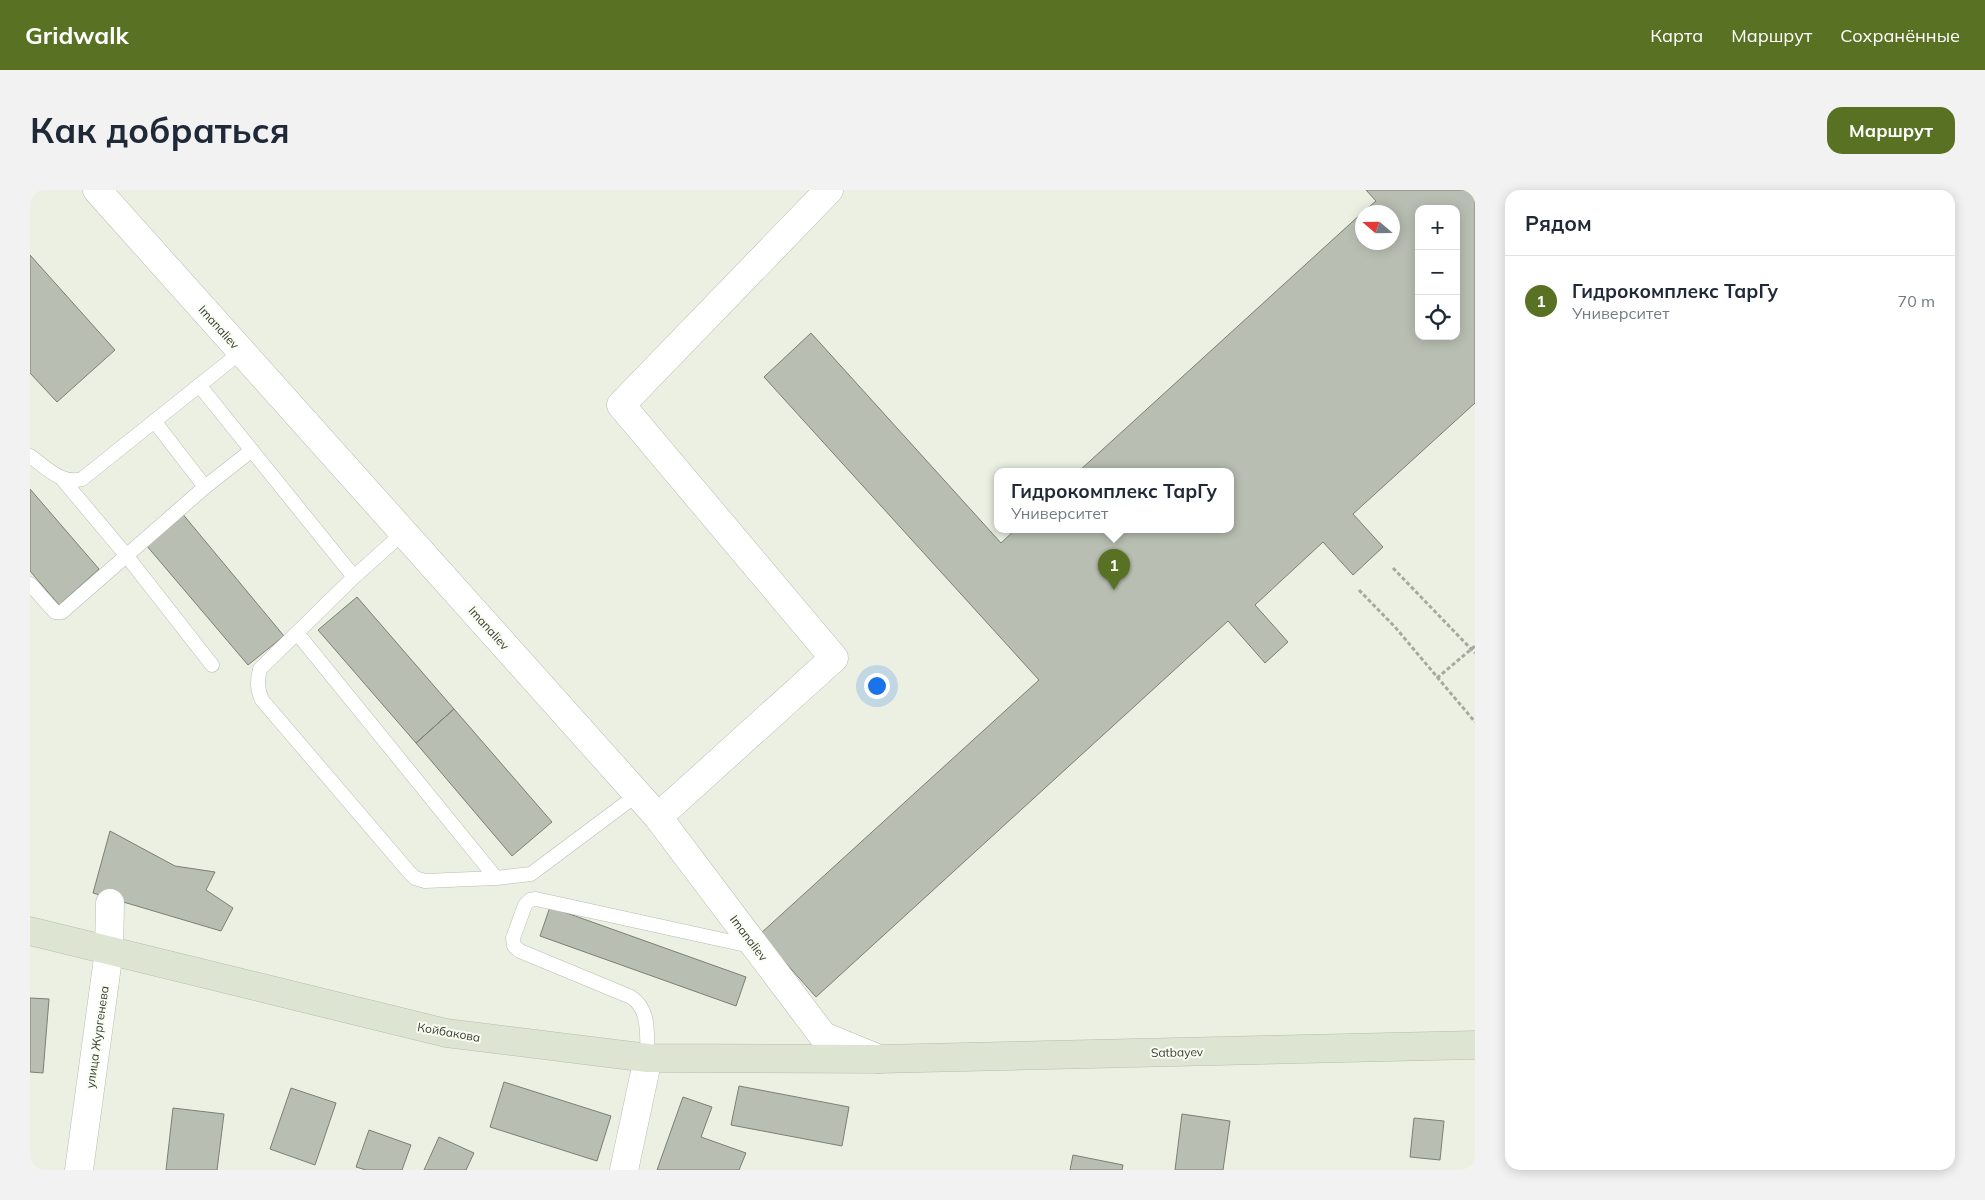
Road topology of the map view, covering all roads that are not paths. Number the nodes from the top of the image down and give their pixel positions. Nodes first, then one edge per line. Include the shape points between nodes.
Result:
1 (97, 190) edge
2 (829, 190) edge
3 (241, 352) junction
4 (199, 385) junction
5 (155, 422) junction
6 (252, 450) junction
7 (30, 456) edge
8 (63, 480) junction
9 (205, 487) junction
10 (404, 532) junction
11 (126, 555) junction
12 (354, 577) junction
13 (30, 584) edge
14 (297, 633) junction
15 (212, 665) dead end
16 (638, 794) junction
17 (658, 817) junction
18 (496, 878) junction
19 (110, 903) dead end
20 (30, 931) edge
21 (757, 948) junction
22 (109, 951) junction
23 (1475, 1045) edge
24 (648, 1058) junction
25 (879, 1059) junction
26 (79, 1170) edge
27 (624, 1170) edge

1 - 3 street, Imanaliev
2 - 17 street via 621,405 834,658
3 - 4 lane
3 - 10 street, Imanaliev
4 - 5 lane
4 - 6 lane
5 - 8 lane via 82,479 74,482
5 - 9 lane
6 - 9 lane
6 - 12 lane
7 - 8 lane
8 - 11 lane
9 - 11 lane
10 - 12 lane
10 - 16 street, Imanaliev
11 - 13 lane via 62,612 55,612
11 - 15 lane
12 - 14 lane
14 - 18 lane
14 - 18 lane via 260,669 257,679 262,700 415,878
16 - 17 street, Imanaliev
16 - 18 lane via 532,874
17 - 21 street, Imanaliev
19 - 22 street, улица Жургенева
20 - 22 street, Койбакова
21 - 24 lane via 536,899 525,905 513,938 514,946 631,996 640,1003 645,1013
21 - 25 street, Imanaliev via 823,1036
22 - 24 street, Койбакова via 446,1033
22 - 26 street, улица Жургенева
23 - 25 street, Satbayev
24 - 25 street, Койбакова
24 - 27 street

